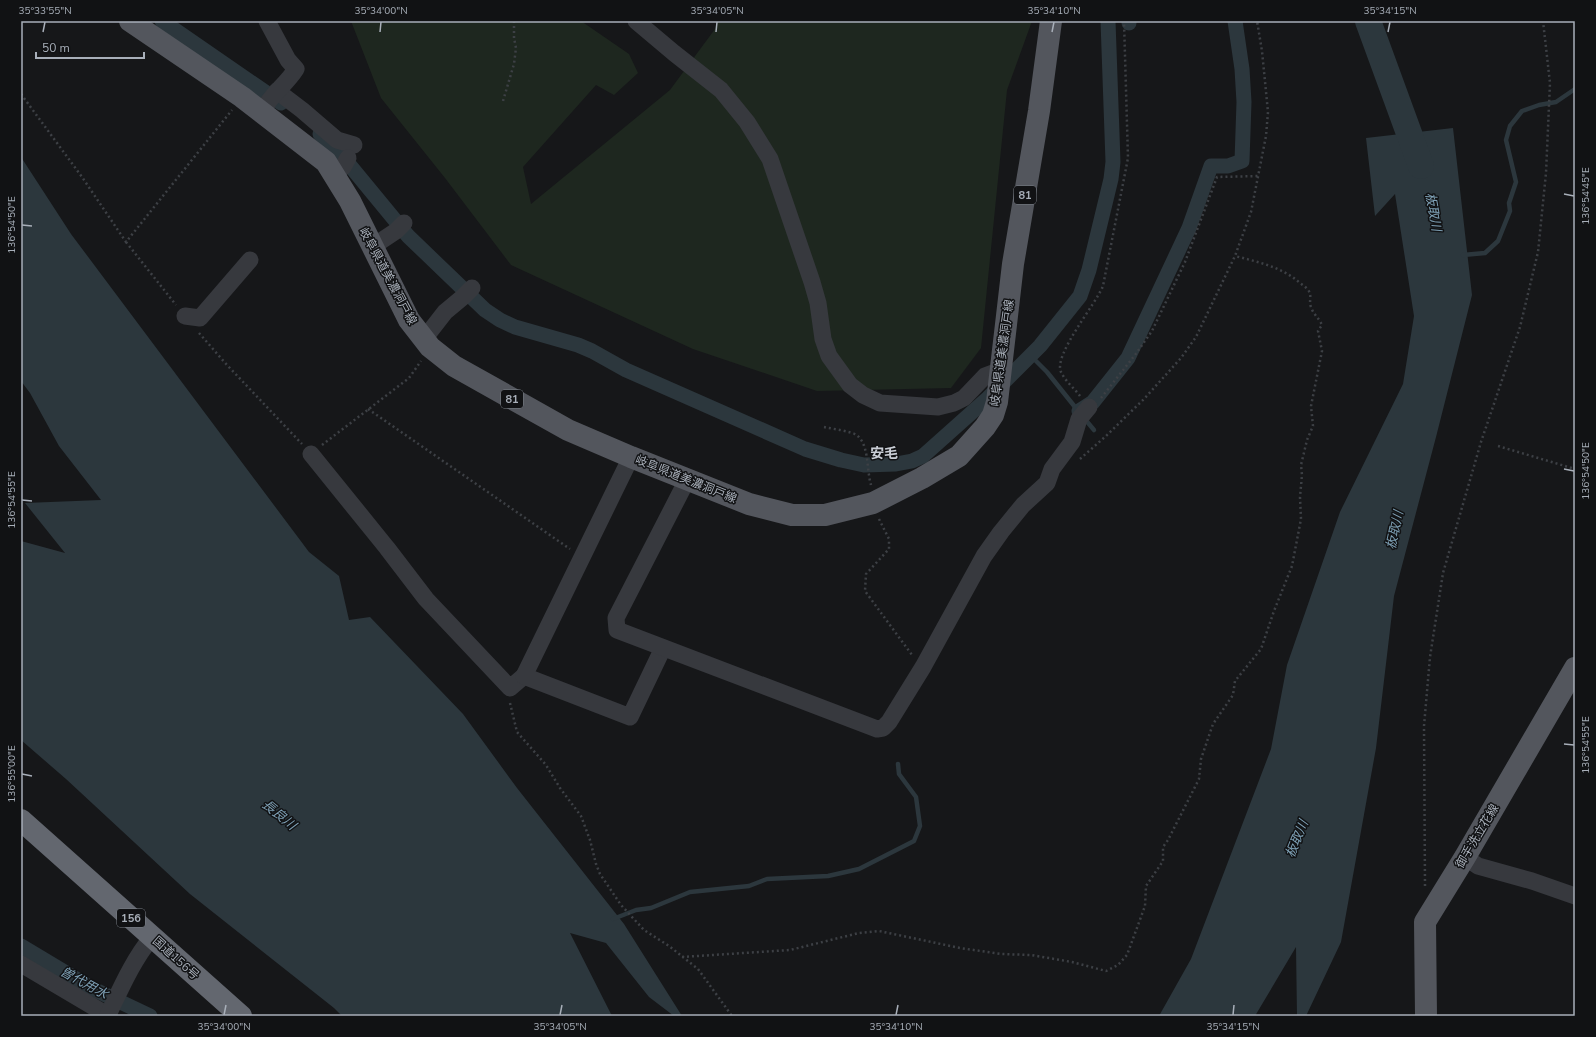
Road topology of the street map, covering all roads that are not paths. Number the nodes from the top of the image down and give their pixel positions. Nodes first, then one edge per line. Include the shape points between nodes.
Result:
1 (130, 21) edge
2 (267, 21) edge
3 (636, 21) edge
4 (1051, 21) edge
5 (269, 100) junction
6 (345, 161) junction
7 (400, 227) dead end
8 (372, 247) junction
9 (250, 260) dead end
10 (468, 293) dead end
11 (185, 316) road end
12 (427, 343) junction
13 (1001, 373) junction
14 (1090, 407) road end
15 (310, 454) road end
16 (631, 457) junction
17 (687, 480) junction
18 (664, 648) junction
19 (1575, 668) edge
20 (524, 676) junction
21 (21, 820) edge
22 (1465, 857) junction
23 (1575, 896) edge
24 (152, 937) junction
25 (21, 964) edge
26 (112, 1008) edge
27 (241, 1016) edge
28 (1426, 1016) edge

1 - 5 main road, 岐阜県道美濃洞戸線 / 81 via 242,97
2 - 5 street via 288,60 296,69
3 - 13 street via 721,90 747,122 770,159 814,289 828,356 850,385 880,403 938,407 964,398 985,376
4 - 13 main road, 岐阜県道美濃洞戸線 / 81 via 1013,264
5 - 6 street via 302,110 337,140
5 - 6 main road, 岐阜県道美濃洞戸線 / 81 via 326,162
6 - 8 main road, 岐阜県道美濃洞戸線 / 81 via 350,201
7 - 8 street
8 - 12 main road, 岐阜県道美濃洞戸線 / 81 via 409,320
9 - 11 street via 200,318
10 - 12 street via 445,312
12 - 16 main road, 岐阜県道美濃洞戸線 / 81 via 454,366 568,430
13 - 17 main road, 岐阜県道美濃洞戸線 / 81 via 993,414 960,456 874,502 825,515 792,515 749,504
14 - 18 street via 1079,419 1072,442 1052,469 1047,483 1023,505 984,556 923,667 889,722 882,728 877,729
15 - 20 street via 426,600 510,688
16 - 17 main road, 岐阜県道美濃洞戸線 / 81
16 - 20 street
17 - 18 street via 616,618 617,630
18 - 20 street via 630,717
19 - 22 main road, 御手洗立花線
21 - 24 highway, 国道156号 / 156
22 - 23 street via 1478,866
22 - 28 main road, 御手洗立花線 via 1425,922
24 - 26 street via 131,967
24 - 27 highway, 国道156号 / 156
25 - 26 street

